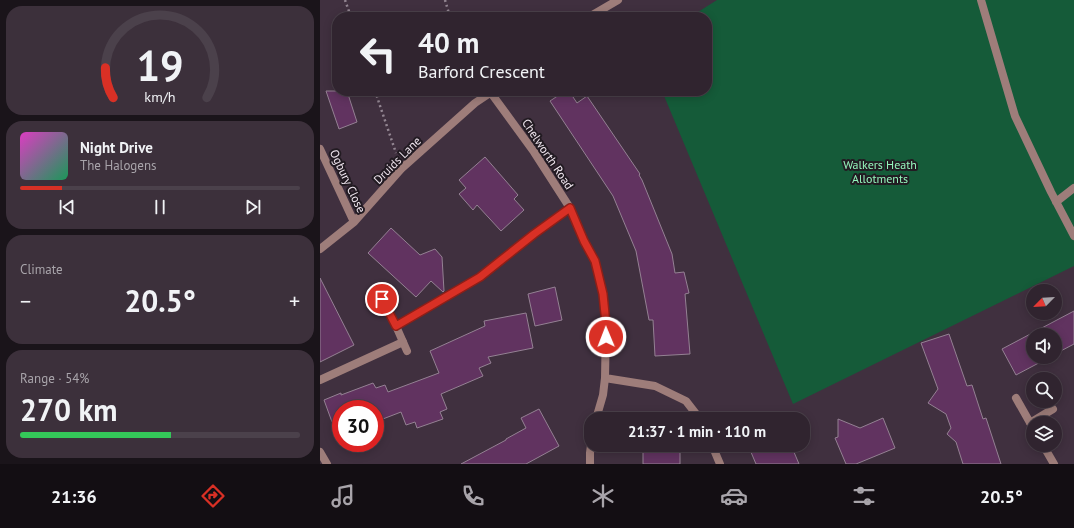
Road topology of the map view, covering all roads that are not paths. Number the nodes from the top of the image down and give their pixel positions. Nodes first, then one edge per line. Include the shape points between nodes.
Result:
1 (618, 0) edge
2 (981, 0) edge
3 (598, 12) edge
4 (485, 96) edge
5 (495, 96) edge
6 (320, 149) edge
7 (1074, 188) edge
8 (1056, 202) junction
9 (570, 208) junction
10 (354, 222) junction
11 (1074, 236) edge
12 (320, 249) edge
13 (382, 299) dead end
14 (396, 326) junction
15 (403, 342) junction
16 (407, 351) dead end
17 (605, 378) junction
18 (320, 380) edge
19 (1016, 398) dead end
20 (1053, 410) dead end
21 (598, 412) edge
22 (695, 412) edge
23 (1045, 416) edge
24 (1026, 417) edge
25 (320, 452) edge
26 (590, 452) edge
27 (715, 452) edge
28 (1047, 452) edge
29 (327, 464) edge
30 (590, 464) edge
31 (720, 464) edge
32 (1054, 464) edge

1 - 3 street
2 - 8 street via 1015,116
4 - 10 street, Druids Lane via 475,102 402,169
5 - 9 street, Chelworth Road
6 - 10 street, Ogbury Close
7 - 8 street
8 - 11 street
9 - 14 street via 480,277
9 - 17 street, Chelworth Road via 595,261 603,294 606,324
10 - 12 street, Druids Lane
13 - 14 street
14 - 15 street
15 - 16 street
15 - 18 street
17 - 21 street, Chelworth Road
17 - 22 street via 655,386 686,401
19 - 24 street
20 - 23 street
25 - 29 street
26 - 30 street
27 - 31 street
28 - 32 street

